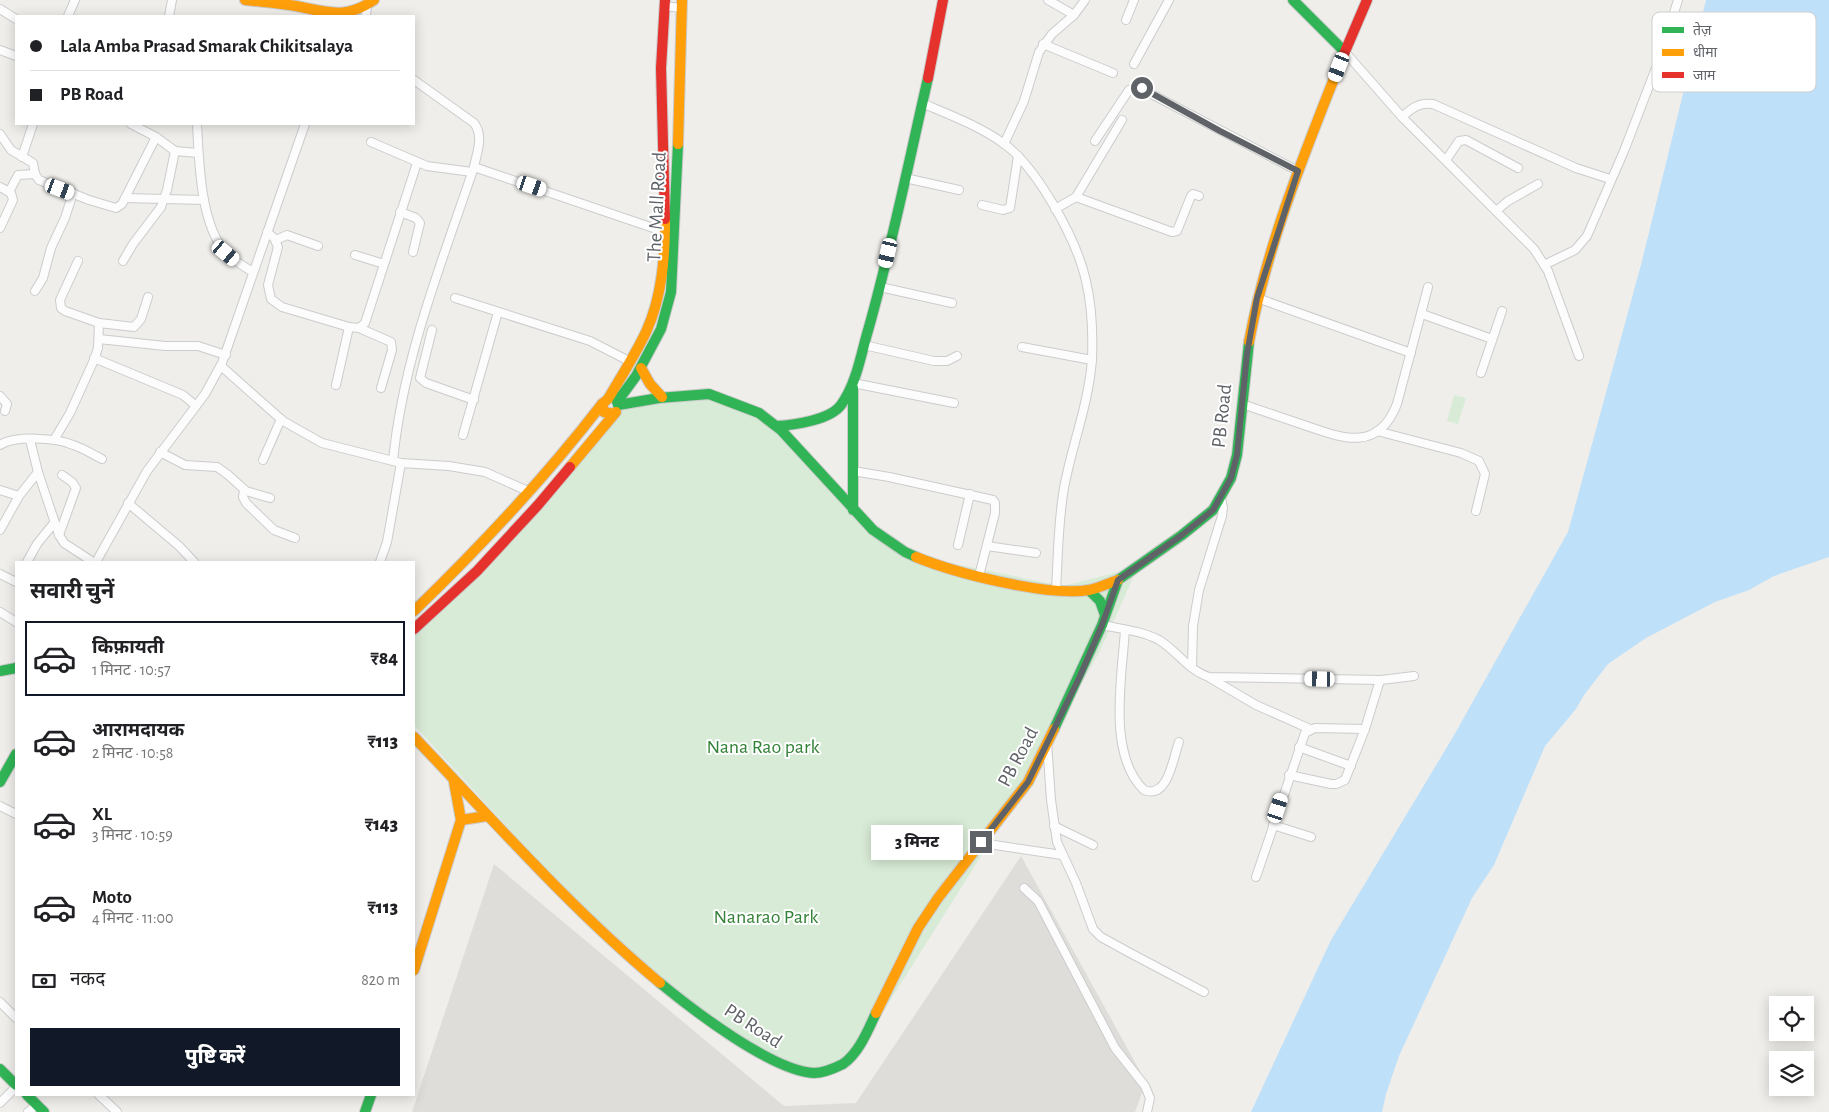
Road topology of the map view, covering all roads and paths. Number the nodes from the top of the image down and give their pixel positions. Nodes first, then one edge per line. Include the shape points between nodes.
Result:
1 (76, 0) edge
2 (172, 0) edge
3 (245, 0) edge
4 (943, 0) edge
5 (1048, 0) edge
6 (1085, 0) edge
7 (1134, 0) edge
8 (1169, 0) edge
9 (1294, 0) edge
10 (1367, 0) edge
11 (1678, 0) edge
12 (272, 2) edge
13 (665, 3) edge
14 (681, 4) edge
15 (369, 7) edge
16 (1, 11) edge
17 (1674, 12) edge
18 (68, 15) edge
19 (169, 15) edge
20 (328, 15) edge
21 (1074, 15) junction
22 (15, 18) edge
23 (1126, 20) dead end
24 (1043, 44) junction
25 (0, 50) edge
26 (1344, 52) junction
27 (15, 56) edge
28 (1134, 64) dead end
29 (1113, 73) dead end
30 (1652, 78) edge
31 (415, 81) edge
32 (922, 103) junction
33 (1402, 117) junction
34 (1122, 120) dead end
35 (33, 125) edge
36 (133, 125) edge
37 (197, 125) edge
38 (305, 125) edge
39 (0, 134) edge
40 (156, 136) junction
41 (1095, 141) dead end
42 (371, 142) dead end
43 (1004, 144) junction
44 (176, 151) junction
45 (198, 153) junction
46 (1018, 156) junction
47 (22, 157) junction
48 (1446, 160) junction
49 (416, 163) junction
50 (1518, 168) dead end
51 (473, 169) junction
52 (1298, 171) junction
53 (35, 174) junction
54 (905, 178) junction
55 (1610, 179) junction
56 (1538, 184) dead end
57 (0, 187) edge
58 (959, 190) dead end
59 (9, 192) junction
60 (72, 193) junction
61 (1199, 196) dead end
62 (1076, 197) junction
63 (125, 198) junction
64 (164, 199) junction
65 (204, 200) junction
66 (982, 205) dead end
67 (1055, 209) junction
68 (1496, 211) junction
69 (400, 212) junction
70 (0, 228) edge
71 (267, 232) junction
72 (669, 233) junction
73 (276, 240) junction
74 (318, 246) dead end
75 (413, 252) dead end
76 (355, 255) dead end
77 (78, 260) dead end
78 (123, 261) dead end
79 (384, 264) junction
80 (1544, 264) junction
81 (253, 272) junction
82 (880, 287) junction
83 (1428, 287) dead end
84 (35, 291) dead end
85 (148, 297) dead end
86 (455, 298) dead end
87 (1257, 298) junction
88 (952, 303) dead end
89 (1502, 311) dead end
90 (498, 312) junction
91 (1422, 314) junction
92 (99, 323) junction
93 (349, 328) junction
94 (359, 328) junction
95 (432, 330) dead end
96 (99, 339) junction
97 (1492, 339) junction
98 (864, 344) junction
99 (1022, 347) dead end
100 (1411, 353) junction
101 (226, 355) junction
102 (957, 356) dead end
103 (1579, 356) dead end
104 (94, 358) junction
105 (1092, 360) junction
106 (629, 361) junction
107 (221, 366) junction
108 (641, 368) junction
109 (1481, 373) dead end
110 (853, 384) junction
111 (336, 385) dead end
112 (381, 388) dead end
113 (0, 396) edge
114 (662, 398) junction
115 (474, 400) junction
116 (954, 403) dead end
117 (1242, 404) junction
118 (612, 405) junction
119 (196, 406) junction
120 (5, 411) dead end
121 (281, 419) junction
122 (777, 426) junction
123 (1377, 431) junction
124 (463, 435) dead end
125 (30, 440) junction
126 (54, 440) junction
127 (0, 445) edge
128 (160, 452) junction
129 (102, 459) dead end
130 (263, 460) dead end
131 (393, 461) junction
132 (401, 463) junction
133 (853, 471) junction
134 (38, 472) junction
135 (62, 475) dead end
136 (0, 490) edge
137 (244, 490) junction
138 (530, 492) junction
139 (970, 494) junction
140 (19, 496) junction
141 (270, 498) dead end
142 (1221, 498) junction
143 (128, 503) junction
144 (853, 510) junction
145 (1476, 510) dead end
146 (54, 523) junction
147 (0, 530) edge
148 (59, 535) junction
149 (295, 538) dead end
150 (958, 545) dead end
151 (987, 546) junction
152 (1036, 553) dead end
153 (28, 561) edge
154 (92, 561) edge
155 (95, 561) edge
156 (193, 561) edge
157 (380, 561) edge
158 (0, 574) edge
159 (980, 576) junction
160 (1118, 580) junction
161 (15, 582) edge
162 (1056, 590) junction
163 (1089, 590) junction
164 (415, 610) edge
165 (0, 612) edge
166 (15, 621) edge
167 (1104, 621) junction
168 (415, 628) edge
169 (1125, 630) junction
170 (1192, 666) junction
171 (15, 668) edge
172 (0, 671) edge
173 (1414, 676) dead end
174 (1209, 677) junction
175 (1380, 680) junction
176 (1310, 729) junction
177 (1365, 729) junction
178 (415, 738) edge
179 (1047, 740) junction
180 (1178, 742) dead end
181 (1299, 747) junction
182 (15, 756) edge
183 (1352, 766) junction
184 (1289, 775) junction
185 (453, 779) junction
186 (0, 782) edge
187 (0, 806) edge
188 (15, 814) edge
189 (487, 816) junction
190 (461, 820) junction
191 (1273, 825) junction
192 (1054, 826) junction
193 (1311, 836) dead end
194 (981, 842) junction
195 (1093, 845) dead end
196 (1062, 855) junction
197 (1256, 877) dead end
198 (1024, 888) dead end
199 (415, 967) edge
200 (1204, 992) dead end
201 (0, 1002) edge
202 (15, 1017) edge
203 (0, 1069) edge
204 (15, 1085) edge
205 (15, 1087) edge
206 (28, 1096) edge
207 (100, 1096) edge
208 (371, 1096) edge
209 (0, 1103) edge
210 (41, 1108) edge
211 (28, 1112) edge
212 (117, 1112) edge
213 (365, 1112) edge
214 (1147, 1112) edge

1 - 18 street
2 - 19 street
3 - 12 street
4 - 32 street
5 - 21 street
6 - 21 street
7 - 23 street
8 - 28 street
9 - 26 street
10 - 26 street, PB Road
11 - 17 street
12 - 20 street
13 - 14 street
13 - 72 street, The Mall Road via 662,106
14 - 72 street, The Mall Road
15 - 20 street
16 - 22 street
21 - 24 street
24 - 29 street
24 - 43 street via 1034,62 1024,101
25 - 27 street
26 - 33 street
26 - 52 street, PB Road
30 - 55 street
31 - 51 street via 477,127 480,139
32 - 43 street
32 - 54 street
33 - 48 street
33 - 55 street via 1415,106 1433,104 1576,168
34 - 62 street
35 - 47 street
36 - 40 street
37 - 45 street
38 - 71 street
39 - 47 street via 11,150
40 - 44 street
40 - 63 street
41 - 52 street via 1129,90 1138,87
42 - 49 street
43 - 46 street
44 - 45 street
44 - 64 street
45 - 65 street
46 - 66 street via 1010,208 1003,210
46 - 67 street via 1040,183
47 - 53 street via 33,163
48 - 50 street via 1460,141 1466,140
48 - 68 street
49 - 51 street via 435,168
49 - 69 street
51 - 72 street
51 - 131 street via 414,345 400,405
52 - 87 street, PB Road
53 - 59 street via 18,175
53 - 60 street via 39,180
54 - 58 street
54 - 82 street
55 - 80 street via 1582,244 1571,253
56 - 68 street
57 - 59 street
59 - 70 street via 13,200
60 - 63 street via 111,208 119,207
60 - 84 street via 43,278
61 - 62 street via 1191,196 1180,226 1172,232
62 - 67 street
63 - 64 street
64 - 65 street
64 - 78 street
65 - 81 street via 220,246
67 - 105 street via 1073,244 1085,278 1091,304
68 - 80 street via 1524,237
69 - 75 street via 420,223
69 - 79 street
71 - 73 street
71 - 81 street
72 - 106 street, The Mall Road via 655,308
72 - 108 street, The Mall Road via 671,292 654,345
73 - 74 street via 287,235
73 - 93 street via 278,251 268,285 271,299 282,306
76 - 79 street
77 - 92 street via 60,300 61,308
79 - 94 street via 365,323
80 - 103 street
81 - 101 street
82 - 88 street
82 - 98 street
83 - 91 street
85 - 92 street via 142,319 134,327
86 - 90 street
87 - 100 street
87 - 117 street, PB Road
89 - 97 street
90 - 106 street via 590,342
90 - 115 street
91 - 97 street
91 - 100 street
92 - 96 street
93 - 94 street
93 - 111 street
94 - 112 street via 391,342 392,350
95 - 115 street via 420,378
96 - 101 street via 198,346
96 - 104 street
97 - 109 street
98 - 102 street via 934,361 947,361
98 - 110 street
99 - 105 street
100 - 123 street via 1392,418
101 - 107 street
104 - 119 street via 183,395
104 - 126 street via 70,413
105 - 162 street via 1064,488
106 - 118 street, The Mall Road
107 - 119 street
107 - 121 street
108 - 114 street
108 - 118 street, The Mall Road
110 - 116 street
110 - 122 street via 840,407 831,413 800,424
110 - 133 street
113 - 120 street via 7,404
114 - 118 street
114 - 122 street via 714,395 759,413
115 - 124 street
117 - 123 street via 1340,438 1360,438
117 - 142 street, PB Road via 1237,455
118 - 138 street, The Mall Road
118 - 168 street, The Mall Road via 538,505 477,571
119 - 128 street
121 - 130 street
121 - 131 street via 322,443
122 - 144 street
123 - 145 street via 1462,453 1479,461 1485,474
125 - 126 street
125 - 127 street via 11,440
125 - 134 street
126 - 129 street via 72,444
128 - 137 street via 185,465 222,470
128 - 143 street
131 - 132 street
132 - 138 street via 485,472
132 - 157 street
133 - 139 street
133 - 144 street
134 - 140 street
134 - 146 street
135 - 148 street via 76,488
136 - 140 street
137 - 141 street
137 - 149 street via 246,503 274,530
138 - 164 street, The Mall Road
139 - 150 street
139 - 151 street via 995,503
140 - 147 street
142 - 160 street, PB Road via 1213,510 1182,535
142 - 170 street via 1222,516 1195,608
143 - 155 street
143 - 156 street
144 - 159 street via 880,536 905,552
146 - 148 street
146 - 153 street
148 - 154 street via 64,543
151 - 152 street
151 - 159 street
158 - 161 street
159 - 162 street
160 - 163 street
160 - 167 street, PB Road
162 - 163 street
163 - 167 street via 1100,601
165 - 166 street
167 - 169 street
167 - 179 street, PB Road
169 - 170 street via 1158,640
169 - 180 street via 1120,737 1128,768 1144,790 1154,792 1164,784
170 - 174 street
171 - 172 street
173 - 175 street
174 - 175 street
174 - 176 street
175 - 177 street
176 - 177 street
176 - 181 street
177 - 183 street
178 - 185 street, PB Road
179 - 192 street
179 - 194 street, PB Road via 1028,782
181 - 183 street
181 - 184 street
182 - 186 street
183 - 184 street via 1345,780 1336,784
184 - 191 street
185 - 189 street, PB Road
185 - 190 street
187 - 188 street
189 - 190 street
189 - 194 street, PB Road via 618,948 666,988 768,1059 815,1073 844,1063 854,1053 918,928
190 - 199 street
191 - 193 street
191 - 197 street
192 - 195 street
192 - 196 street
194 - 196 street
196 - 200 street via 1090,923 1101,937
198 - 214 street via 1038,901 1115,1048 1145,1086 1150,1098
201 - 202 street
203 - 204 street
205 - 209 street
206 - 210 street
207 - 212 street
208 - 213 street
210 - 211 street

